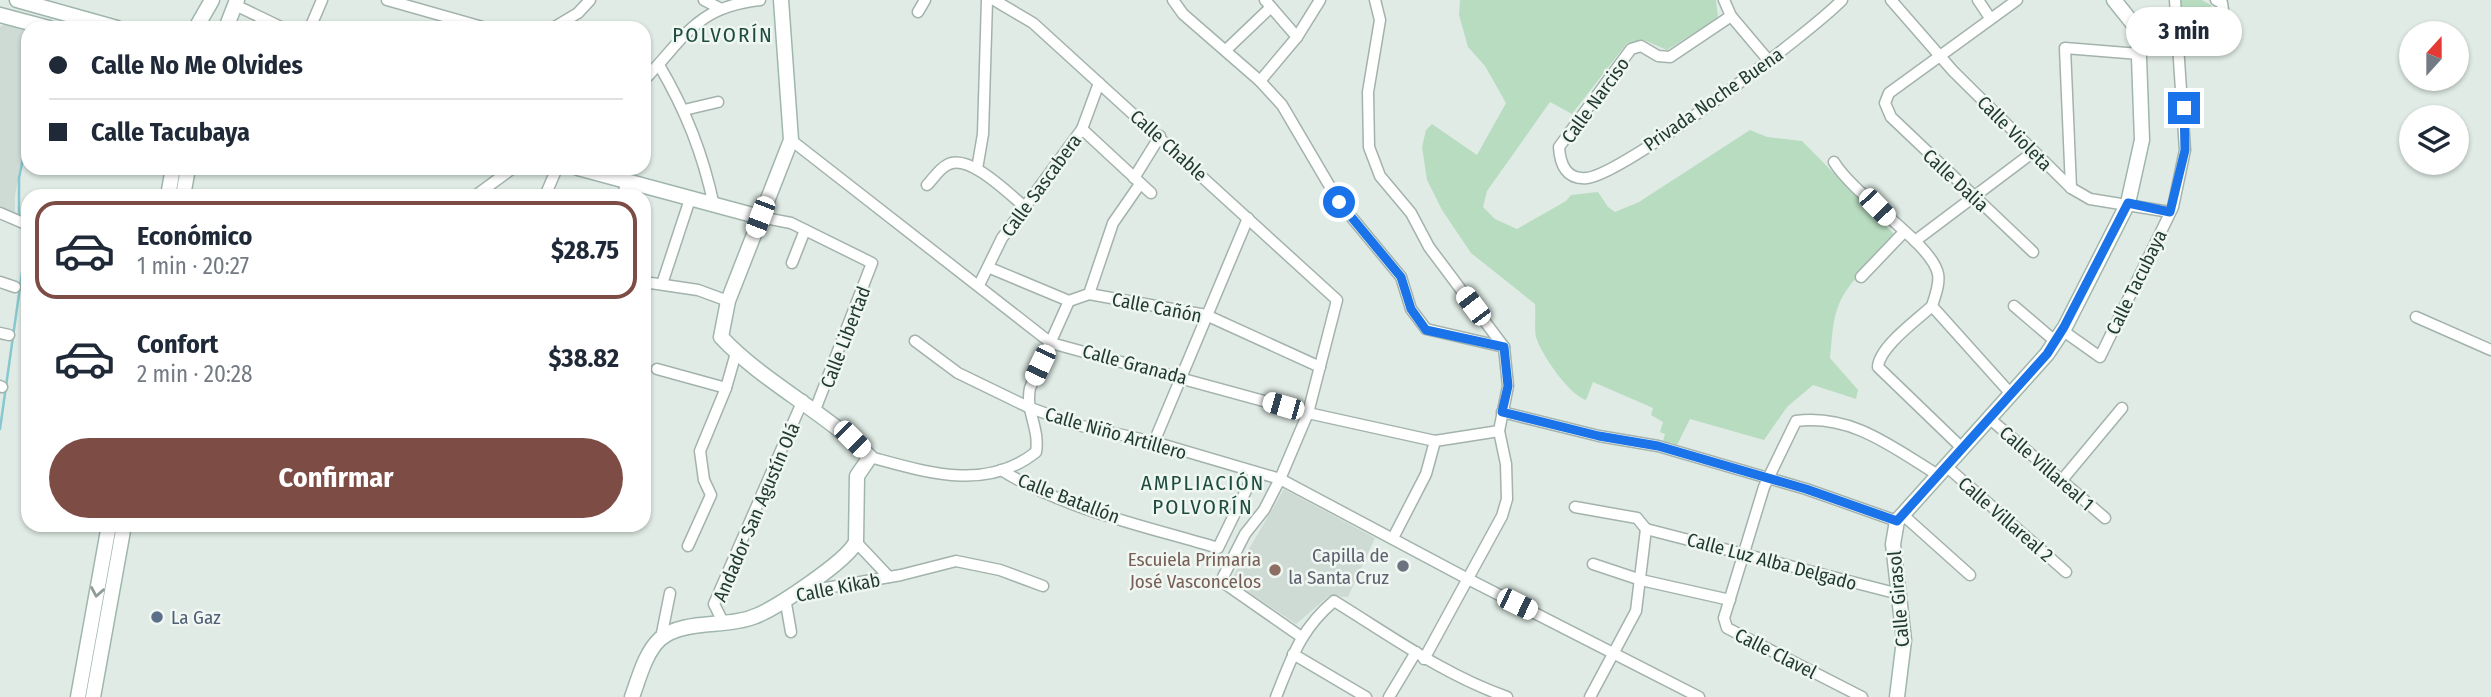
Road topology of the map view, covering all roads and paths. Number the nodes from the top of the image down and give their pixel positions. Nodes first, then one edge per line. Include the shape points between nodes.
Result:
1 (17, 0) edge
2 (212, 0) edge
3 (322, 0) edge
4 (387, 0) edge
5 (590, 0) edge
6 (704, 0) edge
7 (760, 0) edge
8 (781, 0) edge
9 (925, 0) edge
10 (986, 0) edge
11 (994, 0) edge
12 (1173, 0) edge
13 (1320, 0) edge
14 (1375, 0) edge
15 (1724, 0) edge
16 (1842, 0) edge
17 (1891, 0) edge
18 (1978, 0) edge
19 (2017, 0) edge
20 (2114, 0) edge
21 (2175, 0) edge
22 (2216, 0) edge
23 (236, 3) edge
24 (413, 3) edge
25 (1268, 4) edge
26 (721, 9) junction
27 (918, 12) dead end
28 (0, 15) edge
29 (1731, 16) junction
30 (1990, 18) junction
31 (23, 21) edge
32 (92, 21) edge
33 (200, 21) edge
34 (229, 21) edge
35 (270, 21) edge
36 (313, 21) edge
37 (466, 21) edge
38 (565, 21) edge
39 (1297, 37) junction
40 (2179, 42) junction
41 (1226, 50) junction
42 (2139, 54) junction
43 (1941, 57) junction
44 (1769, 61) junction
45 (659, 65) junction
46 (651, 73) edge
47 (1260, 81) junction
48 (1099, 83) junction
49 (718, 102) dead end
50 (684, 110) junction
51 (1082, 129) junction
52 (1160, 136) junction
53 (790, 140) junction
54 (2032, 153) junction
55 (1834, 162) dead end
56 (977, 169) junction
57 (504, 175) edge
58 (593, 175) edge
59 (1574, 177) joint
60 (1137, 181) junction
61 (928, 185) dead end
62 (2071, 188) junction
63 (484, 189) edge
64 (624, 189) edge
65 (651, 193) edge
66 (1151, 193) dead end
67 (1974, 196) junction
68 (691, 199) junction
69 (2128, 203) junction
70 (713, 206) junction
71 (1026, 208) junction
72 (2170, 212) junction
73 (0, 213) edge
74 (760, 217) junction
75 (1248, 218) junction
76 (21, 222) edge
77 (804, 230) junction
78 (1904, 232) junction
79 (1915, 240) junction
80 (2033, 252) dead end
81 (793, 263) dead end
82 (990, 268) junction
83 (1861, 277) dead end
84 (0, 282) edge
85 (651, 283) edge
86 (663, 284) junction
87 (979, 285) junction
88 (15, 287) dead end
89 (1089, 294) junction
90 (728, 301) junction
91 (1069, 301) junction
92 (1932, 306) junction
93 (2014, 306) dead end
94 (1206, 315) junction
95 (2416, 317) dead end
96 (2059, 336) junction
97 (915, 341) dead end
98 (1051, 342) junction
99 (1504, 347) junction
100 (2491, 349) edge
101 (736, 353) junction
102 (1320, 367) junction
103 (657, 369) dead end
104 (1181, 376) junction
105 (726, 387) junction
106 (2011, 394) junction
107 (803, 400) junction
108 (1028, 407) junction
109 (2122, 408) dead end
110 (815, 410) junction
111 (1502, 412) junction
112 (1308, 413) junction
113 (1989, 418) junction
114 (1499, 431) junction
115 (1435, 441) junction
116 (1154, 442) junction
117 (1962, 448) junction
118 (870, 457) junction
119 (1001, 470) junction
120 (1942, 471) junction
121 (1255, 472) junction
122 (1280, 479) junction
123 (1767, 480) junction
124 (2062, 481) junction
125 (1575, 507) dead end
126 (1900, 518) junction
127 (2105, 518) dead end
128 (1646, 529) junction
129 (109, 532) edge
130 (121, 532) edge
131 (1393, 538) junction
132 (856, 542) junction
133 (688, 546) dead end
134 (1744, 552) junction
135 (110, 563) junction
136 (1593, 564) dead end
137 (2066, 572) dead end
138 (1970, 575) dead end
139 (889, 577) junction
140 (1468, 579) junction
141 (1641, 580) junction
142 (1043, 586) dead end
143 (670, 593) dead end
144 (1899, 594) junction
145 (787, 596) junction
146 (1730, 600) junction
147 (724, 624) junction
148 (791, 632) dead end
149 (1300, 636) junction
150 (661, 638) junction
151 (1616, 653) junction
152 (1293, 654) junction
153 (1420, 655) junction
154 (78, 697) edge
155 (93, 697) edge
156 (632, 697) edge
157 (1276, 697) edge
158 (1366, 697) edge
159 (1389, 697) edge
160 (1507, 697) edge
161 (1590, 697) edge
162 (1699, 697) edge
163 (1862, 697) edge
164 (1897, 697) edge

1 - 32 street
2 - 33 street
3 - 36 street
4 - 24 street
5 - 38 street
6 - 26 street
7 - 26 street
8 - 53 street
9 - 27 street
10 - 56 street via 983,134
11 - 48 street, Calle Chable via 1033,23
12 - 41 street
13 - 39 street
14 - 99 street via 1380,20 1368,92 1369,146 1380,176
15 - 29 street
16 - 44 street, Privada Noche Buena
17 - 43 street, Calle Violeta
18 - 30 street
19 - 30 street
20 - 42 street via 2138,30
21 - 40 street, Calle Tacubaya
22 - 40 street via 2222,3 2223,37
23 - 34 street
23 - 35 street
24 - 37 street
25 - 39 street
25 - 41 street
26 - 45 street via 694,23
28 - 31 street
29 - 44 street
29 - 59 street, Calle Narciso via 1670,57 1658,57 1641,47 1632,49 1559,147 1564,169
30 - 43 street
39 - 47 street
40 - 72 street, Calle Tacubaya via 2185,150
41 - 47 street
42 - 62 street via 2065,48
42 - 69 street via 2142,140
43 - 54 street, Calle Violeta
43 - 67 street, Calle Dalia via 1889,93 1885,103 1891,117
44 - 59 street, Privada Noche Buena via 1603,174
45 - 46 street
45 - 50 street
47 - 99 street via 1282,105 1339,202 1401,277 1411,309 1426,330
48 - 51 street, Calle Sascabera
48 - 52 street, Calle Chable
49 - 50 street
50 - 70 street via 704,160
51 - 60 street
51 - 71 street, Calle Sascabera
52 - 60 street
52 - 75 street, Calle Chable
53 - 74 street
53 - 87 street, Calle Granada
54 - 62 street, Calle Violeta
54 - 67 street
55 - 78 street via 1844,179
56 - 61 street via 961,161 947,164
56 - 71 street
57 - 63 street
58 - 64 street
60 - 66 street
60 - 89 street via 1113,223
62 - 69 street, Calle Violeta via 2090,199
65 - 68 street
67 - 79 street
67 - 80 street, Calle Dalia
68 - 70 street
68 - 86 street
69 - 72 street, Calle Violeta
69 - 96 street
70 - 74 street
71 - 82 street, Calle Sascabera via 1002,238
72 - 96 street, Calle Tacubaya via 2100,357
73 - 76 street
74 - 77 street
74 - 90 street
75 - 94 street
75 - 102 street, Calle Chable via 1337,300
77 - 81 street
77 - 110 street, Calle Libertad via 872,263
78 - 79 street
78 - 83 street
79 - 92 street via 1938,272
82 - 87 street, Calle Sascabera
82 - 91 street
84 - 88 street
85 - 86 street
86 - 90 street
87 - 98 street, Calle Granada
89 - 91 street, Calle Cañón
89 - 94 street, Calle Cañón
90 - 101 street via 721,337
91 - 98 street
92 - 106 street
92 - 117 street via 1893,343 1878,367
93 - 96 street
94 - 102 street, Calle Cañón
94 - 104 street
95 - 100 street
96 - 106 street
97 - 108 street, Calle Niño Artillero via 958,373
98 - 104 street, Calle Granada
98 - 108 street via 1030,387
99 - 111 street via 1508,386
101 - 105 street
101 - 107 street
102 - 112 street
103 - 105 street
104 - 112 street, Calle Granada
104 - 116 street
105 - 133 street via 700,451 711,495
106 - 113 street
107 - 110 street
107 - 147 street, Andador San Agustín Olá via 713,604
108 - 116 street, Calle Niño Artillero via 1077,425
108 - 119 street via 1038,437 1036,452
109 - 124 street
110 - 118 street
111 - 114 street
111 - 123 street via 1658,446
112 - 115 street, Calle Granada
112 - 122 street
113 - 117 street
113 - 124 street, Calle Villareal 1
114 - 115 street, Calle Granada
114 - 140 street via 1507,499 1495,533
115 - 131 street via 1426,474
116 - 121 street, Calle Niño Artillero
117 - 120 street
118 - 119 street via 946,476
118 - 132 street via 857,476
119 - 121 street, Calle Batallón via 1078,506 1219,548
120 - 123 street, Calle Villareal 2 via 1841,421 1821,418 1796,421
120 - 126 street
120 - 137 street, Calle Villareal 2
121 - 122 street, Calle Niño Artillero
122 - 131 street, Calle Niño Artillero
122 - 149 street via 1222,580
123 - 126 street
123 - 134 street
124 - 127 street, Calle Villareal 1
125 - 128 street, Calle Luz Alba Delgado via 1637,518
126 - 138 street
126 - 144 street, Calle Girasol via 1893,544
128 - 134 street, Calle Luz Alba Delgado
128 - 141 street
129 - 135 street
130 - 135 street
131 - 140 street, Calle Niño Artillero
132 - 139 street
132 - 145 street via 827,572
134 - 144 street, Calle Luz Alba Delgado
134 - 146 street
135 -> 154 street
135 - 155 street
136 - 141 street, Calle Clavel
139 - 142 street, Calle Kikab via 956,561 1000,570
139 - 145 street, Calle Kikab
140 - 151 street, Calle Niño Artillero
140 - 153 street
141 - 146 street, Calle Clavel
141 - 151 street via 1636,611
143 - 150 street
144 - 164 street, Calle Girasol via 1904,640
145 - 147 street, Calle Kikab via 754,617
145 - 148 street
146 - 163 street, Calle Clavel via 1724,618 1727,628
147 - 150 street, Calle Kikab via 686,628
149 - 152 street
149 - 153 street via 1334,601
150 - 156 street via 649,654
151 - 161 street
151 - 162 street, Calle Niño Artillero
152 - 157 street
152 - 158 street
153 - 159 street
153 - 160 street via 1471,684

